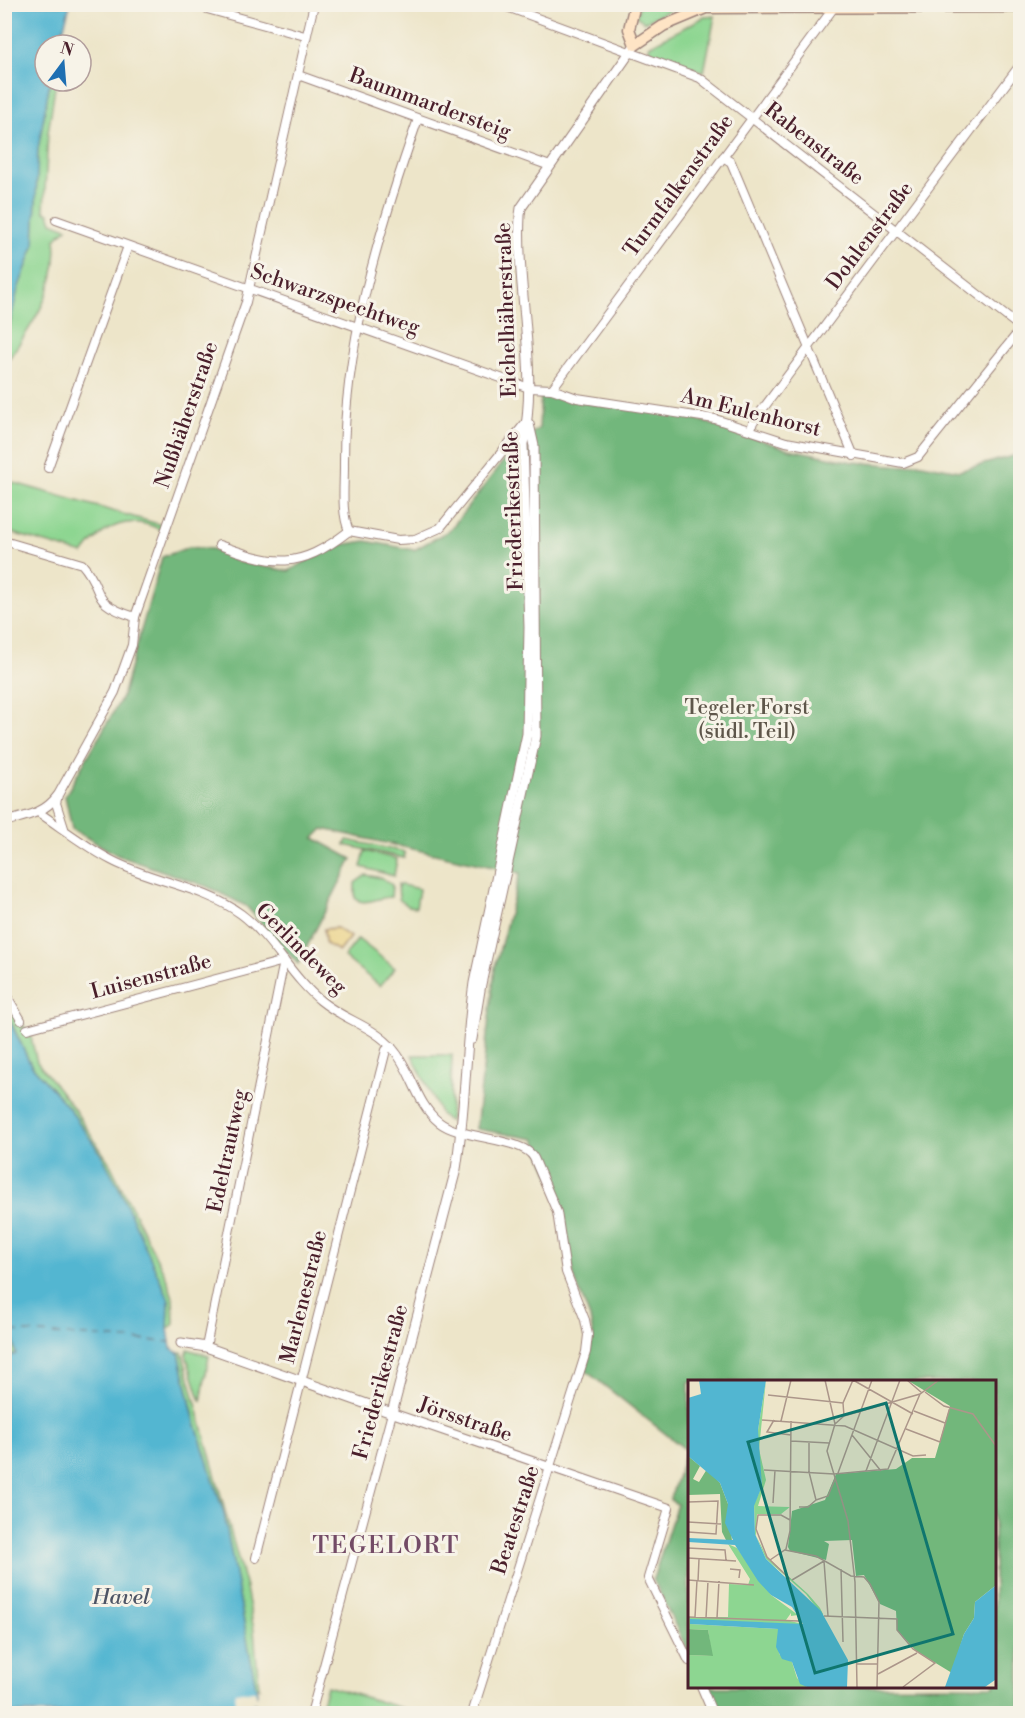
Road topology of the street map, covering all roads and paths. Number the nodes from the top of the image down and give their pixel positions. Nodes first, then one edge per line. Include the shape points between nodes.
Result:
1 (201, 4) edge
2 (314, 4) edge
3 (500, 4) edge
4 (635, 4) edge
5 (707, 6) edge
6 (835, 6) edge
7 (1020, 7) edge
8 (305, 36) junction
9 (631, 48) junction
10 (1020, 65) edge
11 (298, 75) junction
12 (417, 118) junction
13 (752, 118) junction
14 (723, 157) junction
15 (550, 166) junction
16 (56, 220) dead end
17 (896, 231) junction
18 (128, 246) junction
19 (248, 289) junction
20 (357, 327) junction
21 (1020, 328) edge
22 (808, 349) junction
23 (529, 388) junction
24 (552, 389) junction
25 (528, 420) junction
26 (751, 429) junction
27 (854, 456) junction
28 (48, 468) dead end
29 (349, 531) junction
30 (4, 541) edge
31 (219, 545) dead end
32 (135, 617) junction
33 (57, 795) junction
34 (38, 812) junction
35 (4, 822) edge
36 (62, 826) junction
37 (284, 961) junction
38 (4, 991) edge
39 (21, 1020) dead end
40 (27, 1029) dead end
41 (391, 1046) junction
42 (462, 1133) junction
43 (588, 1335) joint
44 (181, 1343) dead end
45 (206, 1347) junction
46 (301, 1380) junction
47 (392, 1413) junction
48 (551, 1469) junction
49 (255, 1558) dead end
50 (688, 1659) edge
51 (702, 1688) edge
52 (311, 1713) edge
53 (472, 1713) edge
54 (713, 1713) edge

1 - 8 street via 207,9
2 - 8 street, Nußhäherstraße
3 - 9 street, Rabenstraße
4 - 9 main road via 629,29
5 - 6 main road
5 - 9 main road via 663,26
6 - 7 main road
6 - 13 street, Turmfalkenstraße
8 - 11 street, Nußhäherstraße
9 - 13 street, Rabenstraße via 700,78
9 - 15 street, Eichelhäherstraße
10 - 17 street, Dohlenstraße
11 - 12 street, Baummardersteig
11 - 19 street, Nußhäherstraße
12 - 15 street, Baummardersteig
12 - 20 street via 380,232
13 - 14 street, Turmfalkenstraße
13 - 17 street, Rabenstraße
14 - 22 street via 731,162
14 - 24 street, Turmfalkenstraße
15 - 23 street, Eichelhäherstraße via 520,215
16 - 18 street, Schwarzspechtweg
17 - 21 street, Rabenstraße
17 - 22 street, Dohlenstraße
18 - 19 street, Schwarzspechtweg
18 - 28 street
19 - 20 street, Schwarzspechtweg
19 - 32 street, Nußhäherstraße
20 - 23 street, Schwarzspechtweg
20 - 29 street via 343,428
21 - 27 street, Am Eulenhorst via 914,460 903,463
22 - 26 street, Dohlenstraße
22 - 27 street
23 - 24 street, Am Eulenhorst
23 - 25 street, Eichelhäherstraße
24 - 26 street, Am Eulenhorst via 577,398 691,414
25 - 29 street via 440,528 415,539 398,540
25 - 42 street, Friederikestraße via 534,446 536,736 481,984 468,1056
26 - 27 street, Am Eulenhorst via 786,442
29 - 31 street via 330,546 288,561 262,561
30 - 32 street via 82,564 100,599
32 - 33 street, Nußhäherstraße via 130,650 115,692
33 - 34 street, Nußhäherstraße
33 - 36 street
34 - 35 street
34 - 36 street, Gerlindeweg
36 - 37 street, Gerlindeweg via 111,861 224,904 247,920
37 - 40 street, Luisenstraße
37 - 41 street, Gerlindeweg via 322,1002 369,1028
37 - 45 street, Edeltrautweg
38 - 39 street
41 - 42 street, Gerlindeweg via 406,1066 428,1111 439,1122
41 - 46 street, Marlenestraße via 386,1050
42 - 43 street, Gerlindeweg via 522,1146 530,1152 557,1212 566,1272
42 - 47 street, Friederikestraße
43 - 48 street, Beatestraße
44 - 45 street, Jörsstraße
45 - 46 street, Jörsstraße
46 - 47 street, Jörsstraße
46 - 49 street, Marlenestraße
47 - 48 street, Jörsstraße
47 - 52 street, Friederikestraße
48 - 50 street, Jörsstraße via 669,1508 648,1578
48 - 53 street, Beatestraße
51 - 54 street

